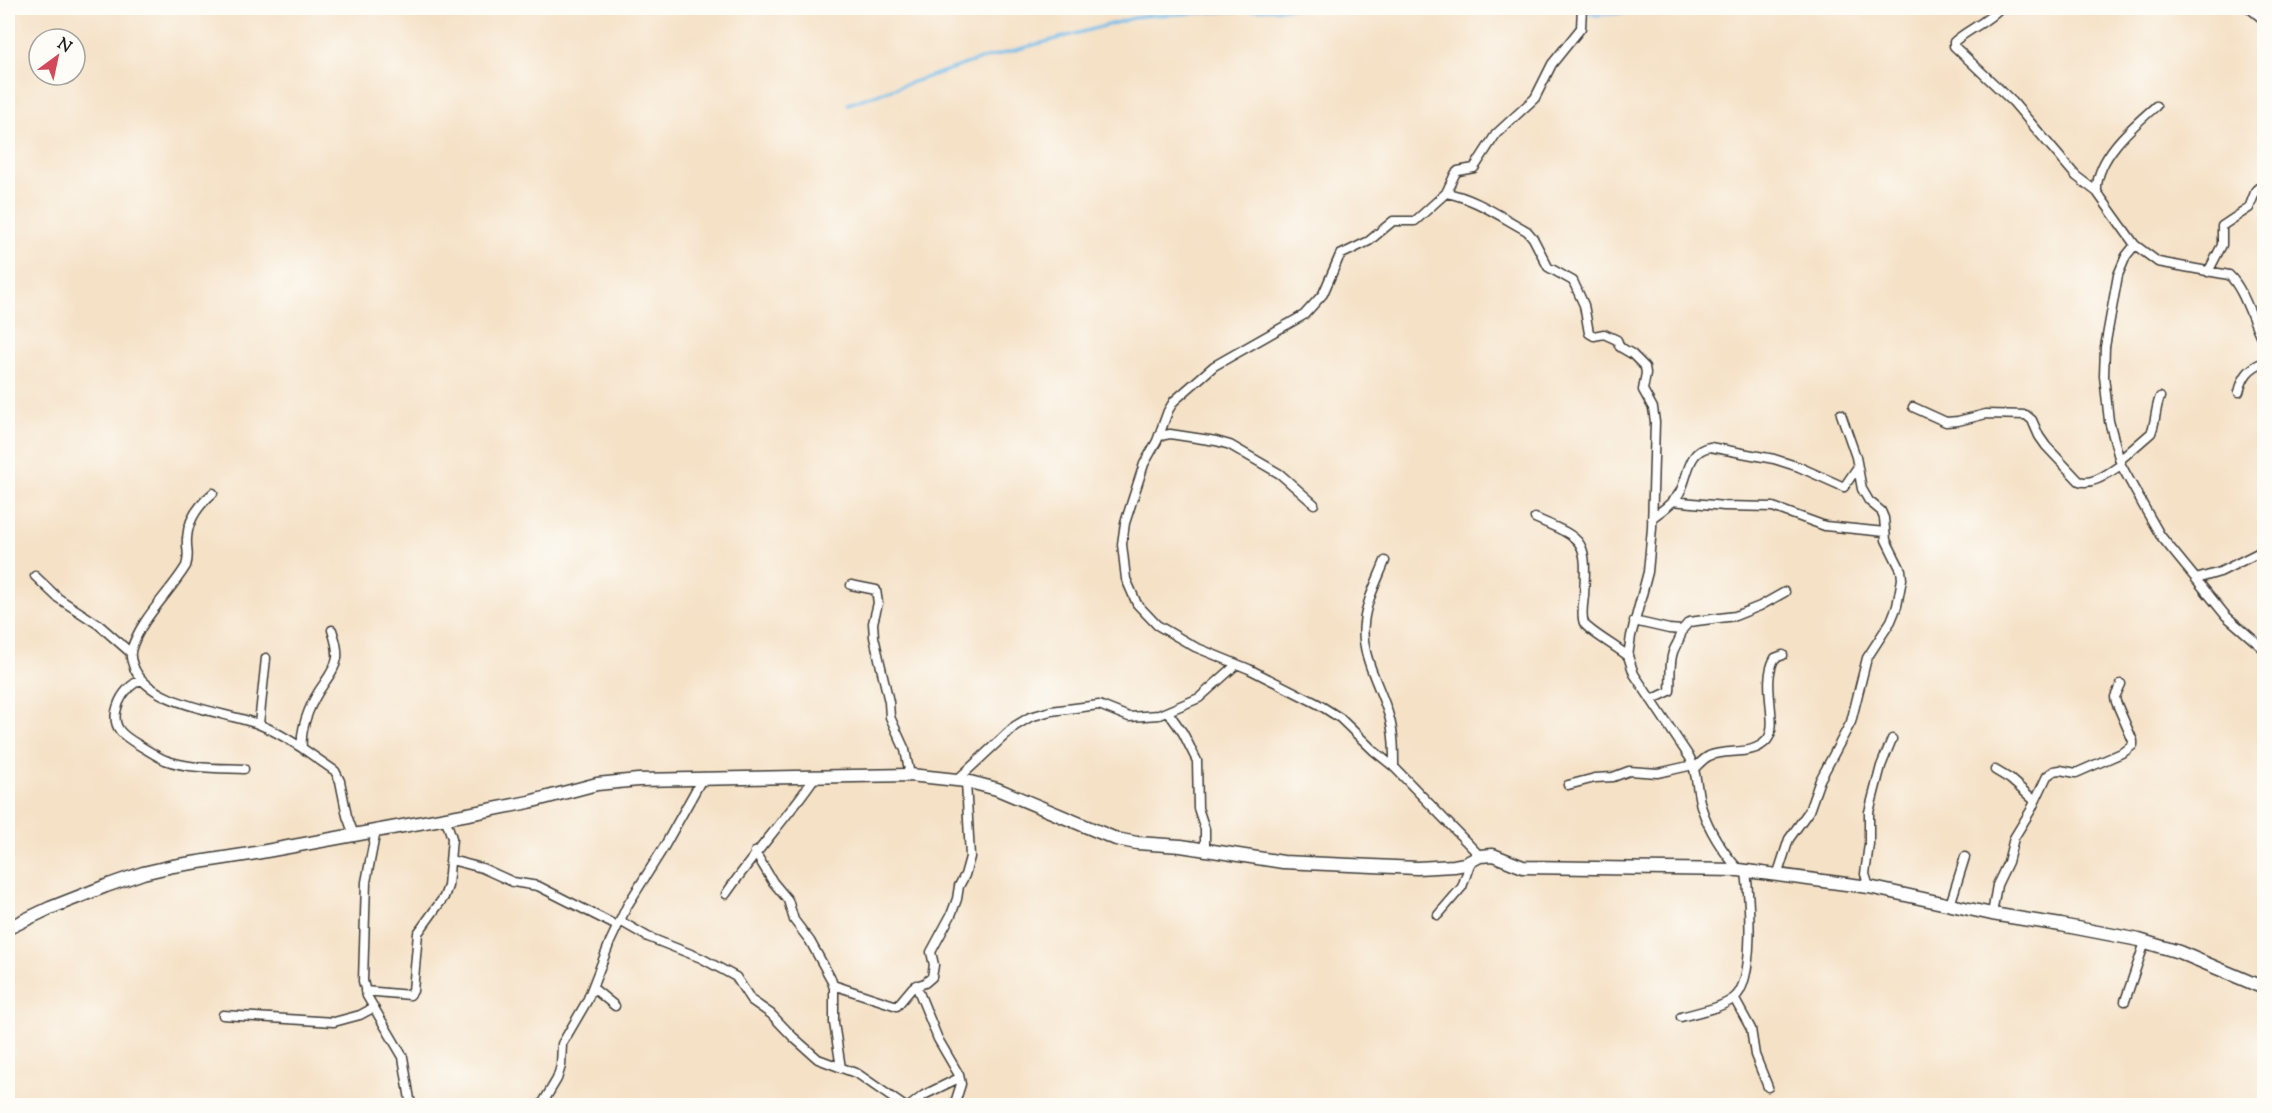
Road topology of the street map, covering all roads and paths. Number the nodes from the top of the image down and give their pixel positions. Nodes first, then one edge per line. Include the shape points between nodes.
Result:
1 (1582, 8) edge
2 (2000, 8) edge
3 (2249, 8) edge
4 (2265, 20) edge
5 (2156, 106) dead end
6 (2265, 183) edge
7 (2097, 192) junction
8 (1446, 194) junction
9 (2135, 245) junction
10 (2208, 272) junction
11 (2265, 343) edge
12 (2265, 362) edge
13 (2239, 392) dead end
14 (2160, 397) dead end
15 (1913, 407) dead end
16 (1841, 414) dead end
17 (1160, 436) junction
18 (2120, 463) junction
19 (1857, 468) junction
20 (213, 493) dead end
21 (1672, 501) junction
22 (1314, 504) dead end
23 (1535, 518) dead end
24 (1652, 518) junction
25 (1885, 532) junction
26 (2265, 550) edge
27 (1384, 561) dead end
28 (35, 576) dead end
29 (2196, 579) junction
30 (851, 585) dead end
31 (1785, 592) dead end
32 (1634, 621) junction
33 (332, 630) dead end
34 (1683, 630) junction
35 (2265, 649) edge
36 (130, 653) junction
37 (1783, 655) dead end
38 (1628, 656) junction
39 (266, 658) dead end
40 (1236, 665) junction
41 (140, 680) junction
42 (2121, 684) dead end
43 (1652, 700) junction
44 (1168, 712) junction
45 (259, 724) junction
46 (1892, 739) dead end
47 (302, 748) junction
48 (1394, 767) junction
49 (1694, 767) junction
50 (244, 769) dead end
51 (1995, 770) dead end
52 (910, 775) junction
53 (703, 777) junction
54 (815, 777) junction
55 (961, 781) junction
56 (1568, 785) dead end
57 (2035, 801) junction
58 (445, 817) junction
59 (376, 830) junction
60 (354, 835) junction
61 (1205, 850) junction
62 (756, 852) junction
63 (1965, 857) dead end
64 (1475, 859) junction
65 (451, 860) junction
66 (1742, 870) junction
67 (1777, 876) junction
68 (1869, 887) junction
69 (726, 894) dead end
70 (1950, 905) junction
71 (1992, 914) junction
72 (1438, 915) dead end
73 (619, 923) junction
74 (8, 928) edge
75 (2145, 942) junction
76 (833, 985) junction
77 (916, 985) junction
78 (593, 988) junction
79 (2265, 988) edge
80 (365, 991) junction
81 (1734, 998) junction
82 (2125, 1001) dead end
83 (615, 1006) dead end
84 (373, 1008) junction
85 (223, 1015) dead end
86 (1681, 1017) dead end
87 (841, 1068) junction
88 (960, 1078) junction
89 (1768, 1087) dead end
90 (411, 1106) edge
91 (541, 1106) edge
92 (904, 1106) edge
93 (910, 1106) edge
94 (954, 1106) edge

1 - 8 street via 1581,28 1552,64 1535,98 1502,127 1474,168 1455,174
2 - 7 street via 1954,42 1954,46 2013,102 2076,176
3 - 4 street
5 - 7 street via 2124,134 2099,175
6 - 10 street via 2256,190 2249,208 2222,226 2222,245
7 - 9 street
8 - 17 street via 1415,221 1393,221 1369,241 1340,255 1323,294 1304,315 1199,377 1174,401
8 - 24 street via 1477,203 1527,231 1548,267 1573,281 1584,305 1589,333 1617,340 1645,367 1643,390 1653,408 1655,422
9 - 10 street via 2158,262
9 - 18 street via 2118,275 2105,347 2109,421
10 - 11 street via 2220,272 2235,280
12 - 13 street via 2251,368
14 - 18 street via 2151,433
15 - 18 street via 1946,422 1986,414 2026,415 2046,446 2084,483
16 - 19 street
17 - 22 street via 1170,434 1230,445 1280,474
17 - 40 street via 1144,464 1125,523 1122,544 1126,579 1137,604 1157,625
18 - 29 street via 2160,535
19 - 21 street via 1843,487 1774,459 1710,447 1696,452
19 - 25 street via 1862,489 1881,511
20 - 36 street via 198,507 189,528 186,566 145,622
21 - 24 street
21 - 25 street via 1773,507 1825,526
23 - 38 street via 1579,540 1586,558 1585,624
24 - 32 street via 1648,572
25 - 67 street via 1901,570 1897,606 1868,658 1851,722 1820,780 1809,811 1790,839
26 - 29 street
27 - 48 street via 1363,626 1366,653 1389,715
28 - 36 street
29 - 35 street via 2226,616
30 - 52 street via 872,588 878,595 874,637 890,717 905,750
31 - 34 street via 1735,616 1689,622
32 - 34 street
32 - 38 street
33 - 47 street via 337,647 334,669 309,710
34 - 43 street via 1670,663 1670,691
36 - 41 street
37 - 49 street via 1775,658 1768,674 1770,738 1750,750 1711,755
38 - 43 street via 1634,674
39 - 45 street
40 - 44 street via 1199,698
40 - 48 street via 1340,718
41 - 45 street via 180,703
41 - 50 street via 131,684 117,707 116,724 120,732 166,760
42 - 57 street via 2115,697 2133,745 2076,773 2054,771 2047,776
43 - 49 street
44 - 55 street via 1129,717 1100,705 1030,717 1015,726
44 - 61 street via 1197,761 1197,796 1205,829
45 - 47 street
46 - 68 street via 1878,773 1869,812 1865,874
47 - 60 street via 335,771
48 - 64 street
49 - 56 street via 1658,773 1629,771
49 - 66 street via 1701,808 1722,846
51 - 57 street
52 - 54 street
52 - 55 street
53 - 54 street
53 - 58 street via 597,784 529,802
53 - 73 street
54 - 62 street
55 - 61 street via 997,789 1116,839
55 - 77 street via 970,857 951,915 931,952 932,976
57 - 71 street via 2014,838 1997,885
58 - 59 street
58 - 65 street via 452,838
59 - 60 street
59 - 80 street via 364,897
60 - 74 street via 143,873
61 - 64 street via 1283,862 1417,868 1454,867
62 - 69 street
62 - 76 street via 789,900 794,920 814,947
63 - 70 street
64 - 66 street via 1493,855 1523,867
64 - 72 street via 1462,887
65 - 73 street via 483,868 513,882 538,886
65 - 80 street via 444,897 418,933 412,992
66 - 67 street
66 - 81 street via 1749,898 1749,952
67 - 68 street
68 - 70 street
70 - 71 street
71 - 75 street
73 - 78 street
73 - 87 street via 736,977 751,999 818,1059
75 - 79 street
75 - 82 street
76 - 77 street via 897,1006
76 - 87 street
77 - 88 street via 938,1039
78 - 83 street
78 - 91 street via 562,1044 557,1079
80 - 84 street
81 - 86 street
81 - 89 street via 1751,1029 1755,1054
84 - 85 street via 334,1022
84 - 90 street via 403,1057
87 - 92 street via 858,1074
88 - 93 street
88 - 94 street

